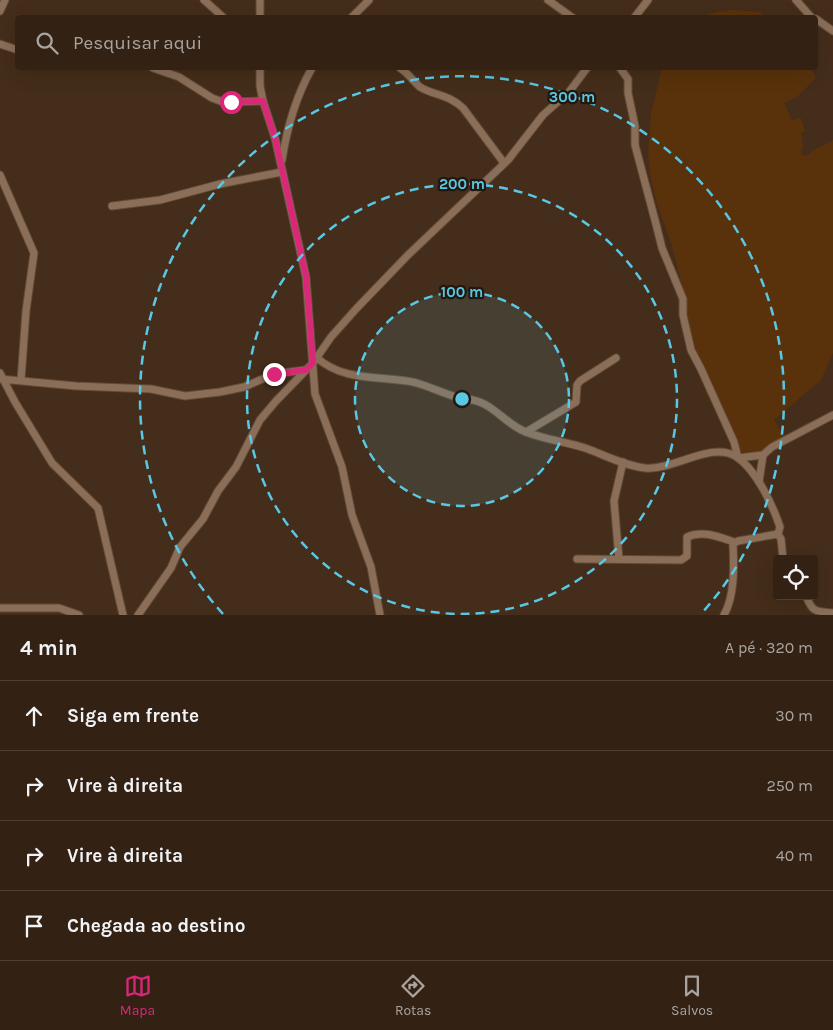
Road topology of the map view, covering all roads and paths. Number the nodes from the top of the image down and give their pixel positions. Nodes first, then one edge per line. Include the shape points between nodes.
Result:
1 (5, 0) edge
2 (204, 0) edge
3 (260, 0) edge
4 (369, 0) edge
5 (548, 0) edge
6 (648, 0) edge
7 (796, 0) edge
8 (0, 11) edge
9 (221, 15) edge
10 (260, 15) edge
11 (355, 15) edge
12 (569, 15) edge
13 (636, 15) edge
14 (809, 15) edge
15 (818, 21) edge
16 (833, 31) edge
17 (0, 44) edge
18 (15, 49) edge
19 (159, 70) edge
20 (260, 70) edge
21 (311, 70) edge
22 (402, 70) edge
23 (586, 70) edge
24 (621, 70) edge
25 (263, 101) junction
26 (504, 163) junction
27 (282, 169) junction
28 (0, 175) edge
29 (112, 206) dead end
30 (616, 358) dead end
31 (315, 360) junction
32 (306, 370) junction
33 (1, 377) edge
34 (21, 380) junction
35 (833, 415) edge
36 (526, 432) junction
37 (763, 456) junction
38 (738, 458) junction
39 (623, 462) junction
40 (759, 482) junction
41 (778, 534) junction
42 (734, 542) junction
43 (783, 555) edge
44 (577, 559) dead end
45 (619, 559) junction
46 (807, 600) edge
47 (0, 608) edge
48 (833, 613) edge
49 (80, 615) edge
50 (123, 615) edge
51 (138, 615) edge
52 (380, 615) edge
53 (724, 615) edge

1 - 8 street
2 - 9 street
3 - 10 street
4 - 11 street
5 - 12 street
6 - 13 street
7 - 14 street
15 - 16 street
17 - 18 street
19 - 25 street via 179,77 223,102
20 - 25 street
21 - 27 street via 290,119
22 - 26 street via 419,86 445,96 463,108
23 - 26 street
24 - 38 street via 628,80 635,145 662,248 683,299 691,350 734,442
25 - 27 street
26 - 31 street via 414,248 349,317
27 - 29 street via 160,200
27 - 31 street via 306,276
28 - 34 street via 34,254
30 - 36 street via 580,381 576,402
31 - 32 street
31 - 36 street via 354,376 411,382 483,403
31 - 52 street via 315,394 342,466 352,515 371,567
32 - 34 street via 274,374 244,387 185,396 150,389
32 - 51 street via 260,420 236,467 180,547 170,568
33 - 34 street
33 - 50 street via 52,463 98,508
35 - 37 street via 781,441
36 - 39 street
37 - 38 street
37 - 40 street
38 - 39 street via 720,452 648,468
38 - 40 street
39 - 45 street via 614,501
40 - 41 street via 777,517
41 - 42 street
41 - 43 street via 782,539
42 - 45 street via 715,535 692,535 687,537 687,556 684,559
42 - 53 street via 734,568 729,604
44 - 45 street
46 - 48 street via 812,609
47 - 49 street via 59,608

